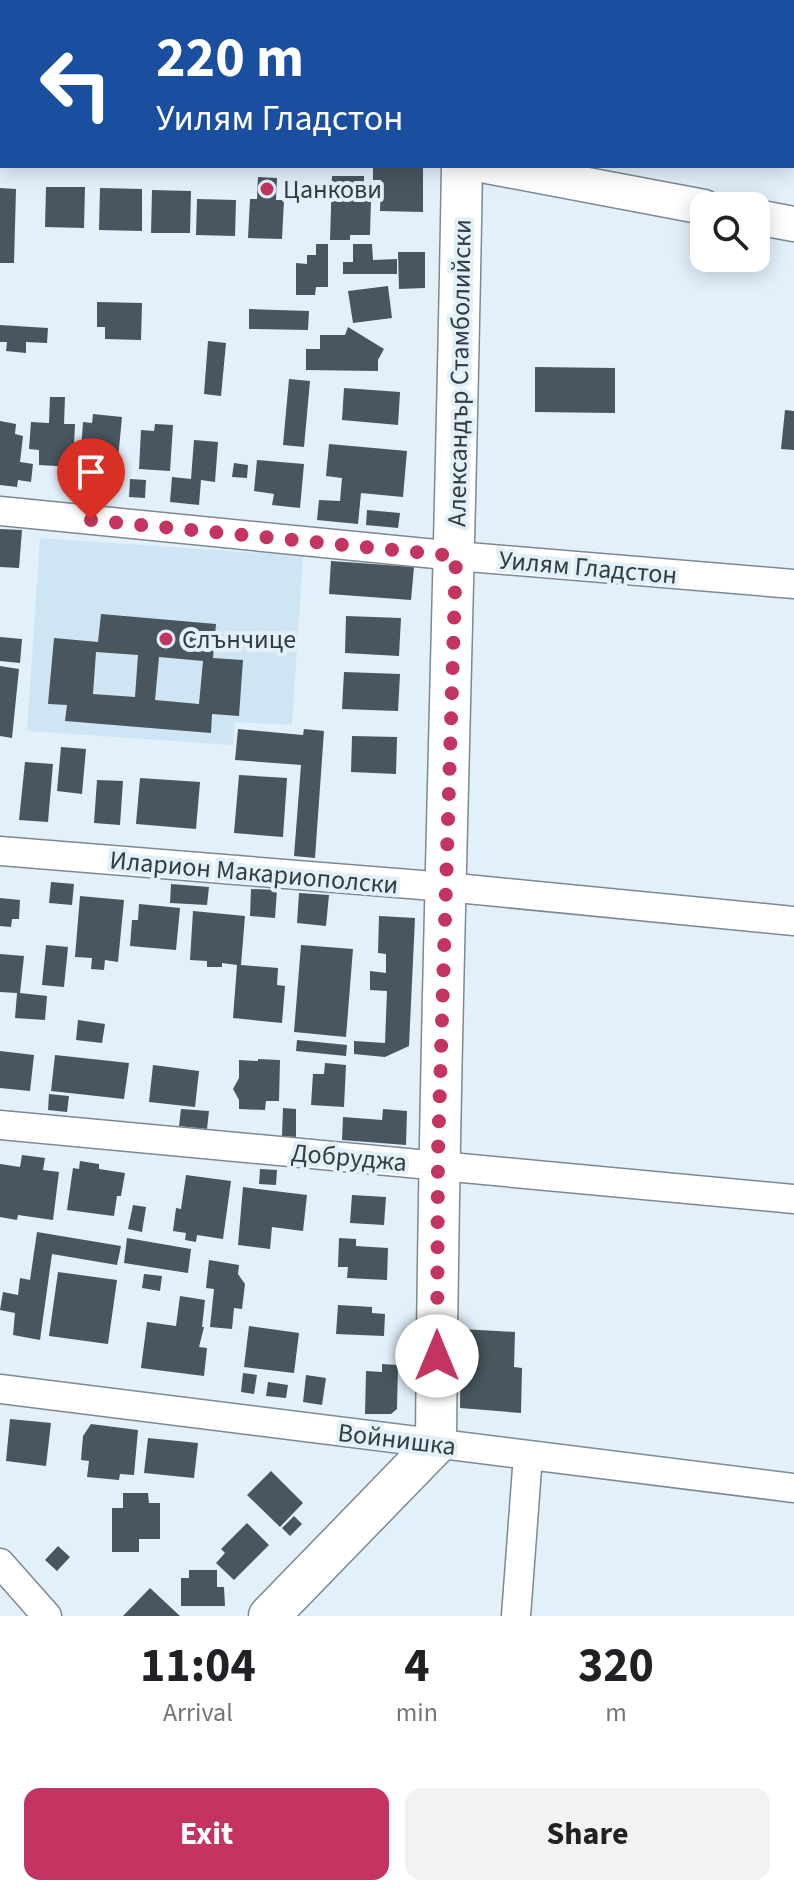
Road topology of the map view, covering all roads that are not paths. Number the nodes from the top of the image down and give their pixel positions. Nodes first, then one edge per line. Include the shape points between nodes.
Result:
1 (462, 168) edge
2 (498, 168) edge
3 (690, 204) edge
4 (770, 220) edge
5 (794, 224) edge
6 (0, 511) edge
7 (456, 556) junction
8 (794, 584) edge
9 (0, 851) edge
10 (446, 887) junction
11 (794, 921) edge
12 (0, 1125) edge
13 (438, 1165) junction
14 (794, 1199) edge
15 (0, 1389) edge
16 (436, 1444) junction
17 (528, 1455) junction
18 (794, 1488) edge
19 (0, 1563) edge
20 (47, 1616) edge
21 (269, 1616) edge
22 (516, 1616) edge

1 - 7 main road, Александър Стамболийски
2 - 3 street
4 - 5 street
6 - 7 street, Уилям Гладстон
7 - 8 street, Уилям Гладстон
7 - 10 main road, Александър Стамболийски
9 - 10 street, Иларион Макариополски
10 - 11 street, Иларион Макариополски
10 - 13 main road, Александър Стамболийски
12 - 13 street, Добруджа
13 - 14 street, Добруджа
13 - 16 main road, Александър Стамболийски
15 - 16 street, Войнишка
16 - 17 street, Войнишка
16 - 21 main road
17 - 18 street, Войнишка
17 - 22 street
19 - 20 street

